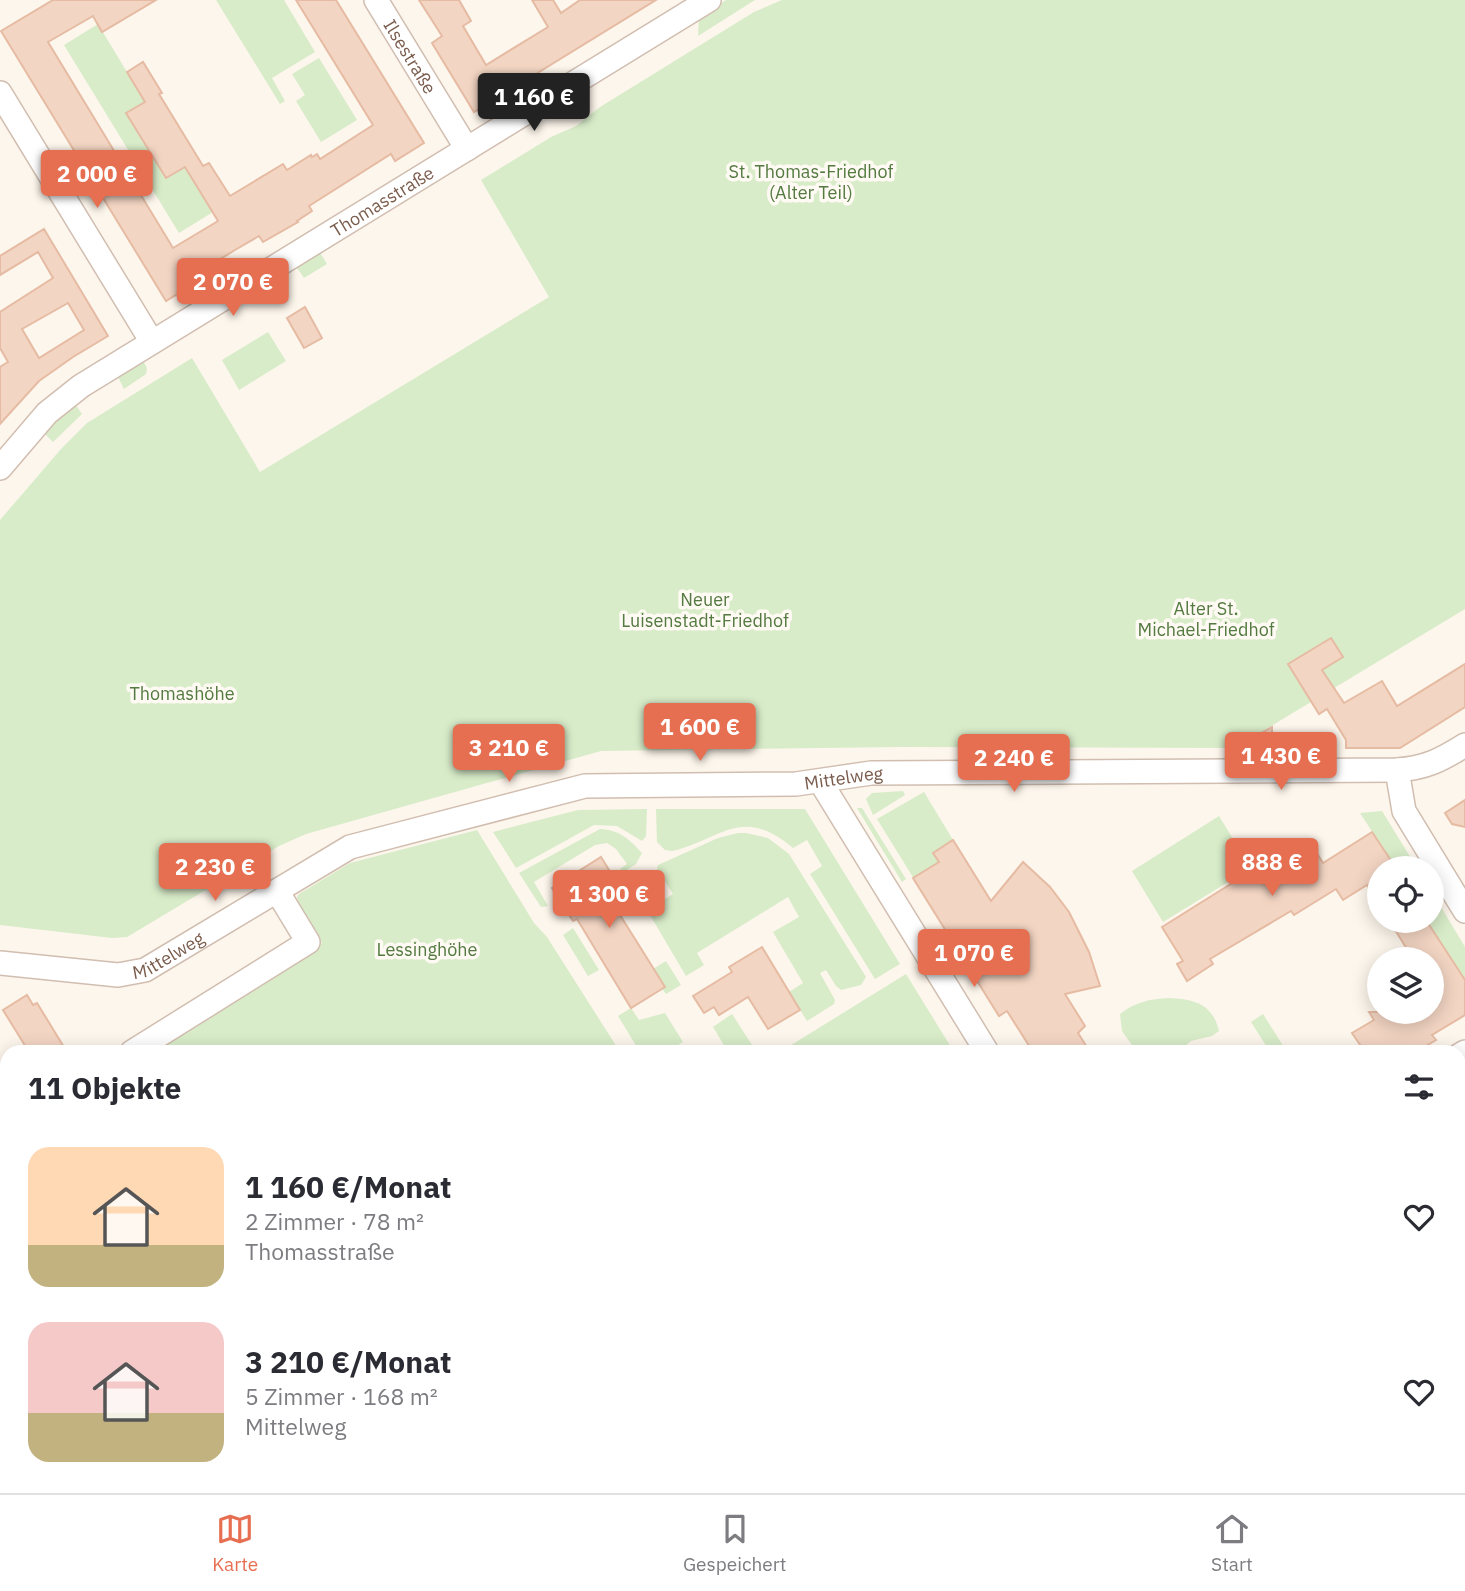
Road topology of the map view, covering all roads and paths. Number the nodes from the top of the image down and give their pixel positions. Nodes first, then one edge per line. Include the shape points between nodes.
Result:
1 (376, 0) edge
2 (709, 0) edge
3 (0, 93) edge
4 (467, 149) junction
5 (152, 342) junction
6 (0, 468) edge
7 (1454, 755) edge
8 (1397, 770) junction
9 (820, 781) junction
10 (277, 891) junction
11 (1465, 912) edge
12 (0, 963) edge
13 (143, 1045) edge
14 (983, 1045) edge

1 - 4 street, Ilsestraße
2 - 4 street, Thomasstraße
3 - 5 street
4 - 5 street, Thomasstraße
5 - 6 street, Thomasstraße via 63,398
7 - 8 street, Mittelweg via 1415,769
8 - 9 street, Mittelweg via 871,773
8 - 11 street via 1404,811
9 - 10 street, Mittelweg via 585,786 350,847
9 - 14 street
10 - 12 street, Mittelweg via 166,959 129,975
10 - 13 street via 309,942

